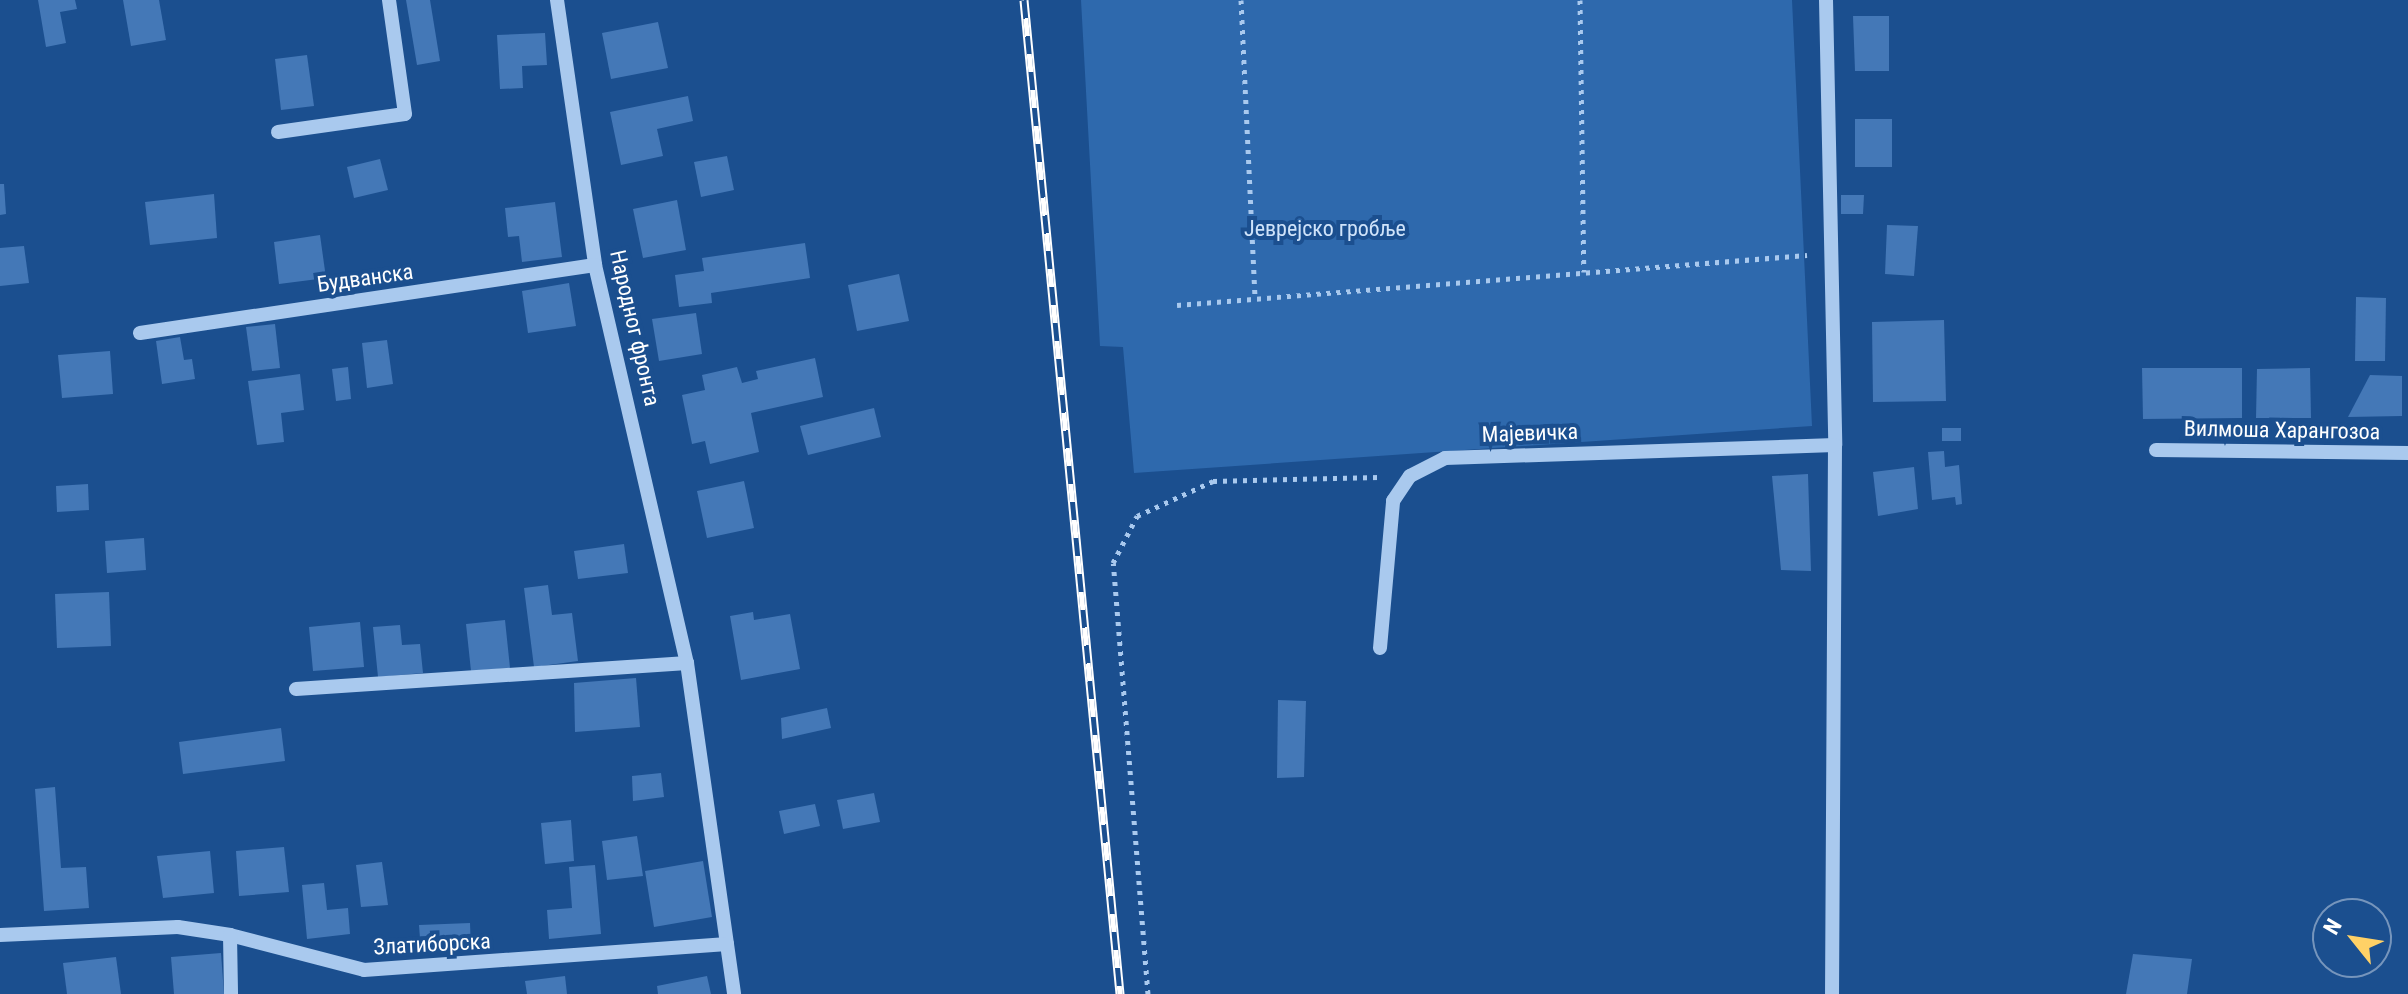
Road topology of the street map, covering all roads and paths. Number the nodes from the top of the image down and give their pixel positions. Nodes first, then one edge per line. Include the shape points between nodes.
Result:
1 (389, 0) edge
2 (557, 0) edge
3 (1241, 0) edge
4 (1580, 0) edge
5 (1826, 0) edge
6 (278, 132) dead end
7 (1832, 253) junction
8 (595, 265) junction
9 (1584, 272) junction
10 (1255, 299) junction
11 (1177, 305) dead end
12 (140, 333) dead end
13 (1835, 445) junction
14 (2156, 450) dead end
15 (2408, 453) edge
16 (1410, 476) junction
17 (1380, 648) dead end
18 (687, 663) junction
19 (296, 689) dead end
20 (0, 935) edge
21 (230, 935) junction
22 (727, 944) junction
23 (231, 994) edge
24 (734, 994) edge
25 (1148, 994) edge
26 (1832, 994) edge

1 - 6 street via 405,114
2 - 8 street, Народног фронта
3 - 10 path
4 - 9 path
5 - 7 street
7 - 9 path
7 - 13 street
8 - 12 street, Будванска
8 - 18 street, Народног фронта
9 - 10 path
10 - 11 path
13 - 16 street, Мајевичка via 1445,458
13 - 26 street
14 - 15 street, Вилмоша Харангозоа
16 - 17 street via 1393,501
16 - 25 path via 1213,481 1137,516 1119,551 1113,563 1115,594
18 - 19 street
18 - 22 street, Народног фронта
20 - 21 street, Златиборска via 178,927
21 - 22 street, Златиборска via 364,970
21 - 23 street
22 - 24 street, Народног фронта

